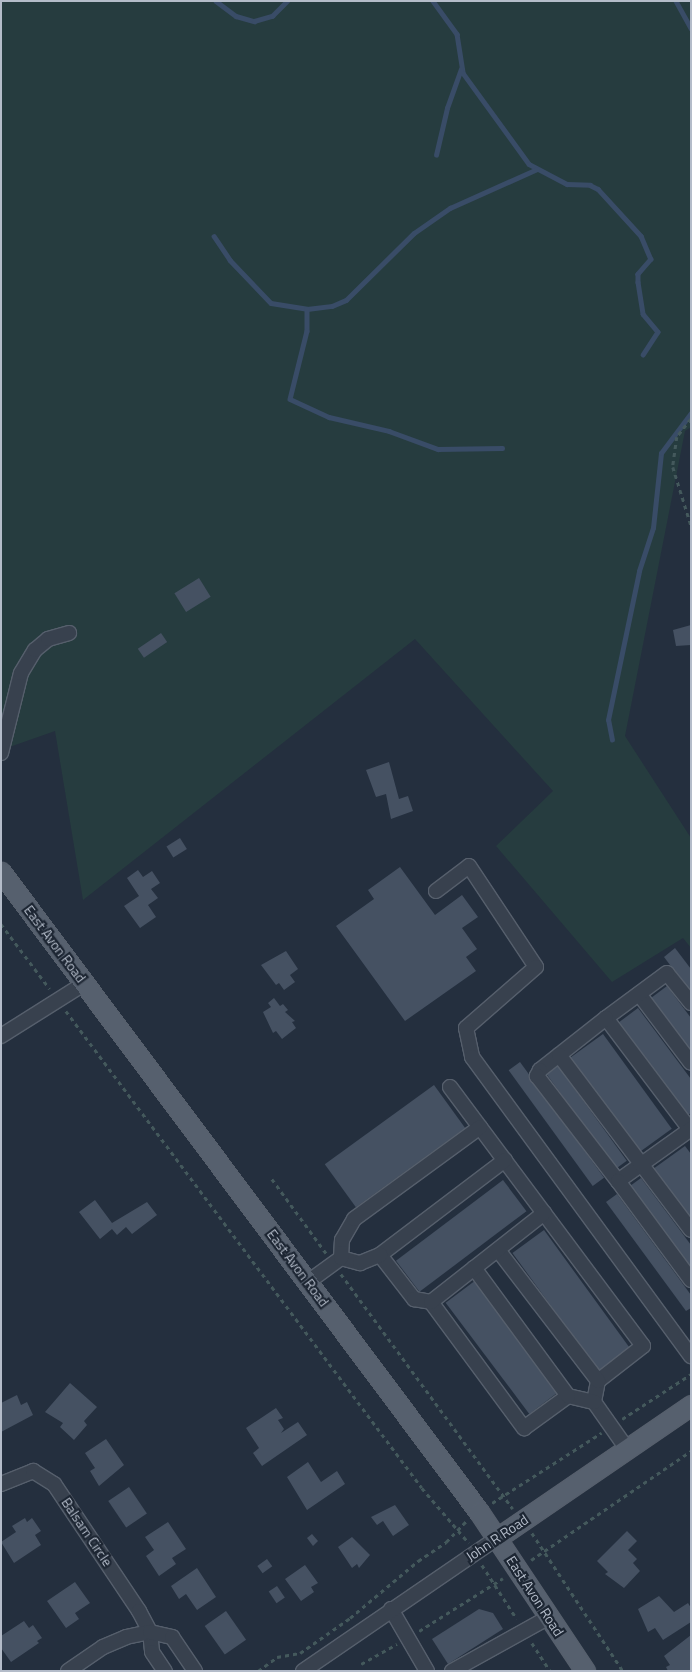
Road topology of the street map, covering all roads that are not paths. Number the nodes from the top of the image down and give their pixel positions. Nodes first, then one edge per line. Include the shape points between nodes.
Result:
1 (69, 633) dead end
2 (1, 753) edge
3 (1, 872) edge
4 (436, 891) dead end
5 (85, 984) junction
6 (639, 994) junction
7 (691, 1003) edge
8 (606, 1018) junction
9 (1, 1036) edge
10 (559, 1055) junction
11 (691, 1063) edge
12 (450, 1087) dead end
13 (480, 1127) junction
14 (690, 1130) edge
15 (505, 1160) junction
16 (642, 1164) junction
17 (618, 1181) junction
18 (544, 1213) junction
19 (691, 1230) edge
20 (498, 1250) junction
21 (380, 1255) junction
22 (337, 1261) junction
23 (474, 1268) junction
24 (691, 1280) edge
25 (308, 1282) junction
26 (431, 1302) junction
27 (691, 1356) edge
28 (598, 1381) junction
29 (568, 1396) junction
30 (594, 1402) junction
31 (691, 1405) edge
32 (627, 1449) junction
33 (1, 1484) edge
34 (497, 1538) junction
35 (391, 1609) junction
36 (549, 1617) junction
37 (150, 1632) junction
38 (68, 1671) edge
39 (165, 1671) edge
40 (195, 1671) edge
41 (303, 1671) edge
42 (427, 1671) edge
43 (452, 1671) edge
44 (585, 1671) edge

1 - 2 street via 48,639 35,650 21,672
3 - 5 main road, East Avon Road
4 - 27 street via 469,866 536,967 466,1028 472,1057
5 - 9 street
5 - 25 main road, East Avon Road
6 - 7 street via 667,973
6 - 8 street
6 - 11 street
8 - 10 street
8 - 14 street
10 - 16 street
10 - 17 street via 540,1070 538,1076
12 - 13 street
13 - 15 street
13 - 22 street via 354,1219 342,1240
14 - 16 street
15 - 18 street
15 - 21 street
16 - 17 street
16 - 19 street
17 - 24 street
18 - 20 street
18 - 28 street via 643,1346
20 - 23 street
20 - 28 street
21 - 22 street via 360,1263
21 - 26 street via 414,1299
22 - 25 street
23 - 26 street
23 - 29 street
25 - 34 main road, East Avon Road
26 - 29 street via 524,1428
28 - 30 street
29 - 30 street
30 - 32 street
31 - 32 main road, John R Road
32 - 34 main road, John R Road
33 - 37 street, Balsam Circle via 33,1471 54,1484 139,1610
34 - 35 street, John R Road
34 - 36 main road, East Avon Road
35 - 41 street, John R Road
35 - 42 street
36 - 43 street
36 - 44 main road, East Avon Road
37 - 38 street via 126,1637 103,1647
37 - 39 street, Balsam Circle via 152,1652
37 - 40 street via 172,1637

